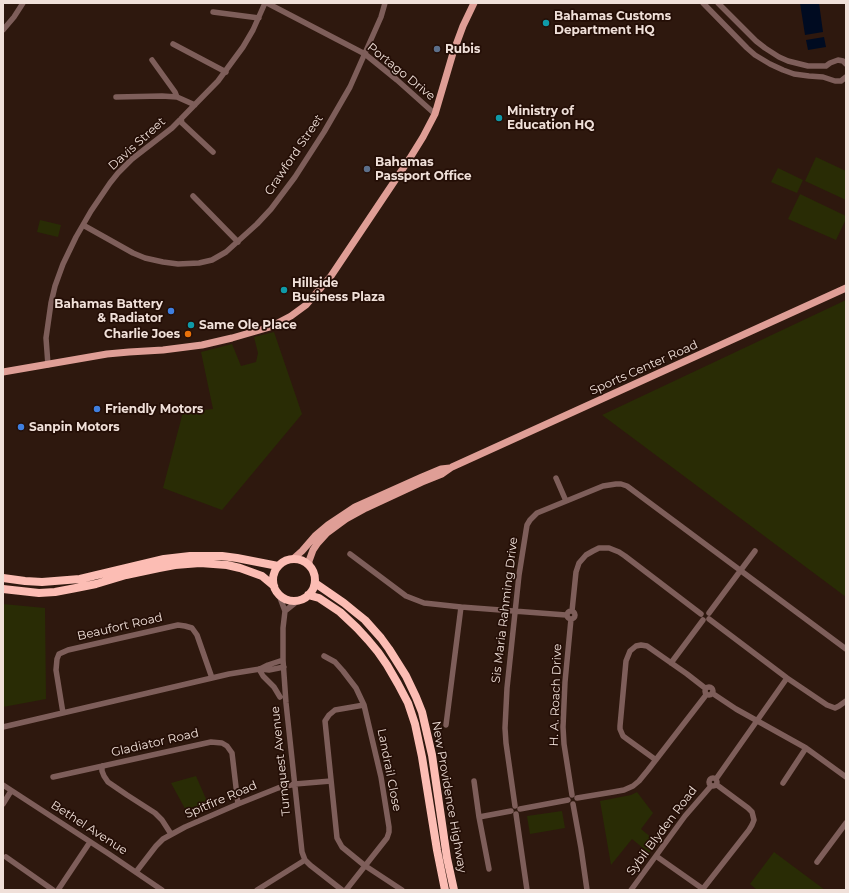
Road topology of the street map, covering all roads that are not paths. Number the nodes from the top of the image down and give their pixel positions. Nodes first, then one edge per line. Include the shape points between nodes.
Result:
1 (23, 3) edge
2 (266, 3) edge
3 (386, 3) edge
4 (474, 3) edge
5 (703, 3) edge
6 (718, 3) edge
7 (213, 12) dead end
8 (259, 18) junction
9 (3, 30) edge
10 (173, 44) dead end
11 (365, 54) junction
12 (152, 60) dead end
13 (846, 64) edge
14 (226, 72) junction
15 (846, 77) edge
16 (116, 97) dead end
17 (177, 97) junction
18 (195, 105) junction
19 (435, 114) junction
20 (181, 119) junction
21 (213, 152) dead end
22 (193, 196) dead end
23 (83, 224) junction
24 (238, 242) junction
25 (846, 288) edge
26 (48, 365) junction
27 (3, 372) edge
28 (452, 467) junction
29 (556, 478) dead end
30 (566, 501) junction
31 (755, 551) dead end
32 (350, 554) dead end
33 (293, 559) junction
34 (309, 565) junction
35 (278, 566) junction
36 (740, 571) junction
37 (3, 578) edge
38 (315, 583) junction
39 (274, 586) junction
40 (3, 589) edge
41 (279, 595) junction
42 (308, 595) junction
43 (300, 600) junction
44 (461, 607) junction
45 (285, 611) junction
46 (516, 611) junction
47 (702, 614) junction
48 (709, 616) junction
49 (569, 617) junction
50 (703, 620) junction
51 (846, 649) edge
52 (324, 656) dead end
53 (283, 660) junction
54 (671, 662) junction
55 (284, 667) junction
56 (260, 669) junction
57 (212, 678) junction
58 (786, 678) junction
59 (708, 692) junction
60 (280, 697) dead end
61 (846, 701) edge
62 (364, 705) junction
63 (63, 713) junction
64 (757, 720) junction
65 (446, 725) dead end
66 (3, 727) edge
67 (806, 748) junction
68 (656, 760) junction
69 (102, 766) junction
70 (53, 777) dead end
71 (846, 777) edge
72 (331, 781) junction
73 (474, 781) dead end
74 (714, 783) junction
75 (783, 783) dead end
76 (295, 784) junction
77 (3, 786) edge
78 (11, 791) junction
79 (575, 796) junction
80 (571, 802) junction
81 (3, 804) edge
82 (238, 804) junction
83 (516, 810) junction
84 (479, 817) junction
85 (846, 823) edge
86 (171, 834) junction
87 (90, 842) junction
88 (656, 856) junction
89 (6, 858) dead end
90 (305, 860) junction
91 (816, 862) dead end
92 (364, 865) junction
93 (489, 869) dead end
94 (136, 872) junction
95 (702, 889) edge
96 (53, 890) edge
97 (58, 890) edge
98 (162, 890) edge
99 (257, 890) edge
100 (342, 890) edge
101 (346, 890) edge
102 (402, 890) edge
103 (445, 890) edge
104 (454, 890) edge
105 (527, 890) edge
106 (587, 890) edge
107 (630, 890) edge

1 - 9 street
2 - 8 street, Davis Street
2 - 11 street, Portago Drive
3 - 11 street, Crawford Street
4 - 19 main road via 453,53
5 - 15 street via 746,48 770,64 794,74 835,81 841,81
6 - 13 street via 756,41 779,57 808,66 826,66 838,60
7 - 8 street
8 - 14 street, Davis Street
10 - 14 street
11 - 19 street, Portago Drive
11 - 24 street, Crawford Street via 339,107 295,177 271,209
12 - 17 street
14 - 18 street, Davis Street
16 - 17 street
17 - 18 street
18 - 20 street, Davis Street
19 - 26 main road via 424,137 331,276 306,305 291,316 270,327 202,345 107,354
20 - 21 street via 182,123
20 - 23 street, Davis Street via 118,173
22 - 24 street
23 - 24 street, Crawford Street via 133,253 145,258 178,264 212,260
23 - 26 street, Davis Street via 55,286 46,338
25 - 28 main road, Sports Center Road
26 - 27 main road
28 - 33 main road, Sports Center Road via 441,469 355,507 328,525
28 - 34 main road, Sports Center Road via 346,519 317,544 310,556
29 - 30 street
30 - 36 street, Sis Maria Rahming Drive via 603,486 626,486
30 - 46 street, Sis Maria Rahming Drive via 537,513 527,525
31 - 36 street
32 - 44 street via 415,600
33 - 34 highway via 302,560
33 - 35 highway
34 - 38 highway via 314,573
35 - 37 highway via 222,556 190,556 164,559 80,579 42,582
35 - 39 highway via 274,575
36 - 48 street
36 - 51 street, Sis Maria Rahming Drive
38 - 42 highway
38 - 104 highway, New Providence Highway via 344,603 370,626 389,649 416,697 432,755 446,858
39 - 40 highway via 262,576 240,568 200,563 159,568 55,592
39 - 41 highway
41 - 43 highway via 289,600
41 - 45 street
42 - 43 highway
42 - 103 highway, New Providence Highway via 319,598 340,612 368,640 387,665 408,703 422,757 436,850
43 - 45 street
44 - 46 street
44 - 65 street
45 - 53 street, Turnquest Avenue
46 - 49 street
46 - 83 street, Sis Maria Rahming Drive via 505,728
47 - 48 street via 705,612
47 - 49 street via 619,552 599,548 586,555 579,563 572,610 568,611
47 - 50 street
48 - 50 street via 706,621
48 - 58 street
49 - 79 street, H. A. Roach Drive via 564,744
50 - 54 street
52 - 62 street, Landrail Close via 343,671 356,688
53 - 55 street, Turnquest Avenue
53 - 56 street
54 - 59 street
54 - 68 street via 644,645 633,648 626,661 620,730 623,736
55 - 56 street
55 - 76 street, Turnquest Avenue
56 - 57 street
56 - 60 street
57 - 63 street
57 - 63 street, Beaufort Road via 197,634 192,628 185,626 178,625 75,648 59,654 57,659 56,670
58 - 61 street via 831,707 836,708
58 - 64 street, Sybil Blyden Road
59 - 64 street
59 - 68 street
62 - 72 street via 339,709 326,718
62 - 92 street, Landrail Close via 381,777 389,827 387,838
63 - 66 street
64 - 67 street
64 - 74 street, Sybil Blyden Road
67 - 71 street
67 - 75 street
68 - 79 street via 640,780 624,790
69 - 70 street, Gladiator Road
69 - 82 street, Gladiator Road via 212,742 222,743 228,746 232,753
69 - 86 street via 108,782 155,813
72 - 76 street, Spitfire Road
72 - 92 street via 337,838 342,847
73 - 84 street
74 - 88 street, Sybil Blyden Road via 685,816
74 - 95 street via 748,808 754,820 749,830
76 - 82 street, Spitfire Road
76 - 90 street, Turnquest Avenue
77 - 78 street, Bethel Avenue
78 - 81 street
78 - 87 street, Bethel Avenue
79 - 80 street via 570,796
80 - 83 street
80 - 106 street
82 - 86 street, Spitfire Road
83 - 84 street
83 - 105 street, Sis Maria Rahming Drive
84 - 93 street
85 - 91 street
86 - 94 street, Spitfire Road via 156,846
87 - 94 street, Bethel Avenue
87 - 97 street
88 - 95 street
88 - 107 street, Sybil Blyden Road
89 - 96 street
90 - 99 street
90 - 100 street
92 - 101 street, Landrail Close
92 - 102 street
94 - 98 street, Bethel Avenue

